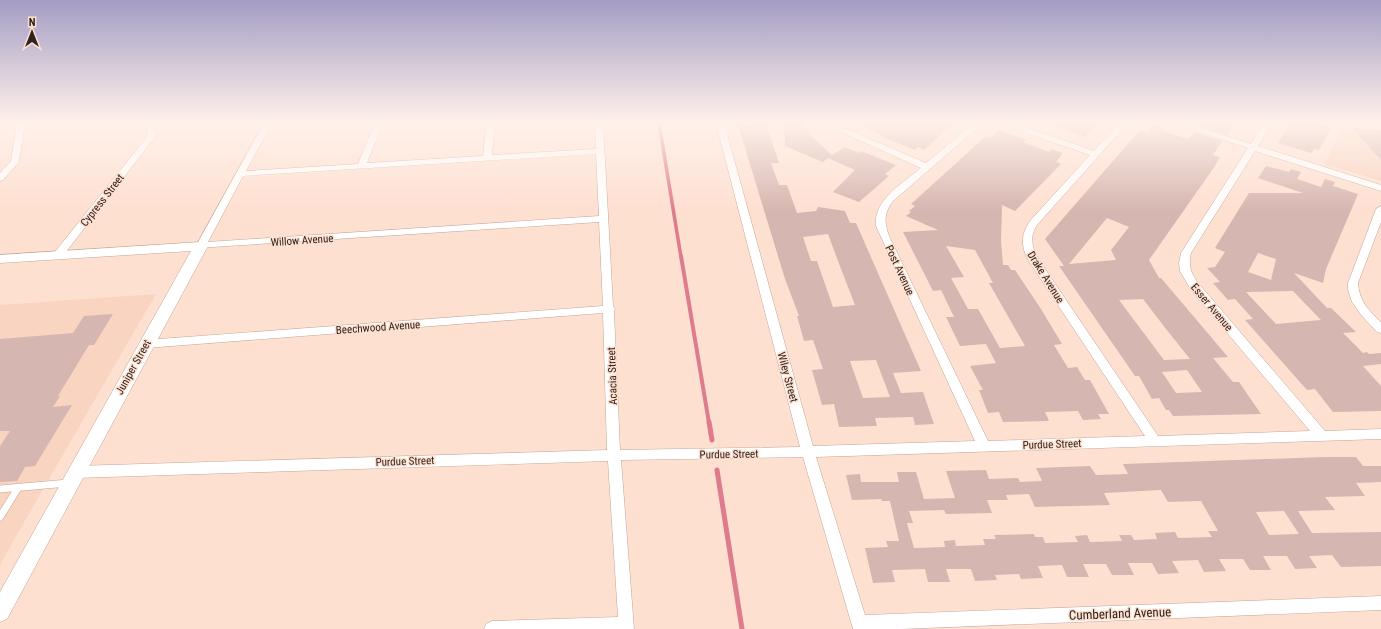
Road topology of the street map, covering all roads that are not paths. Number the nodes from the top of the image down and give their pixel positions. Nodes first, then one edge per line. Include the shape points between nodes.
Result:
1 (16, 152) edge
2 (139, 152) edge
3 (252, 152) edge
4 (367, 152) edge
5 (488, 152) edge
6 (579, 152) edge
7 (601, 152) edge
8 (728, 152) edge
9 (892, 152) edge
10 (944, 152) edge
11 (1090, 152) edge
12 (1250, 152) edge
13 (1270, 152) edge
14 (1095, 154) joint
15 (487, 158) junction
16 (362, 166) junction
17 (927, 167) junction
18 (240, 174) junction
19 (0, 178) edge
20 (1381, 188) edge
21 (1381, 208) edge
22 (603, 220) junction
23 (201, 246) junction
24 (58, 255) junction
25 (0, 259) edge
26 (610, 309) junction
27 (1381, 329) edge
28 (146, 344) junction
29 (1381, 434) edge
30 (1322, 436) junction
31 (1154, 440) junction
32 (984, 447) junction
33 (808, 452) junction
34 (614, 455) junction
35 (73, 477) junction
36 (18, 488) junction
37 (0, 489) edge
38 (0, 517) edge
39 (1381, 603) edge
40 (0, 612) edge
41 (626, 626) edge
42 (860, 626) edge
43 (492, 629) edge

1 - 19 street via 14,162
2 - 24 street, Cypress Street
3 - 18 street, Juniper Street
4 - 16 street
5 - 15 street
6 - 15 street
7 - 22 street, Acacia Street
8 - 33 street, Wiley Street
9 - 17 street
10 - 17 street, Post Avenue
11 - 14 street
12 - 30 street, Esser Avenue via 1186,253 1183,265 1195,287
13 - 20 street
14 - 31 street, Drake Avenue via 1028,229 1027,246 1034,261
15 - 16 street
16 - 18 street
17 - 32 street, Post Avenue via 884,205 880,222
18 - 23 street, Juniper Street
21 - 27 street via 1352,290 1358,304
22 - 23 street, Willow Avenue
22 - 26 street, Acacia Street
23 - 24 street, Willow Avenue
23 - 28 street, Juniper Street
24 - 25 street, Willow Avenue
26 - 28 street, Beechwood Avenue
26 - 34 street, Acacia Street
28 - 35 street, Juniper Street
29 - 30 street, Purdue Street
30 - 31 street, Purdue Street
31 - 32 street, Purdue Street
32 - 33 street, Purdue Street
33 - 34 street, Purdue Street
33 - 42 street, Wiley Street
34 - 35 street, Purdue Street
34 - 41 street, Acacia Street
35 - 36 lane
35 - 40 street, Juniper Street via 10,587
36 - 37 lane
36 - 38 lane
39 - 42 street, Cumberland Avenue
41 - 43 street

